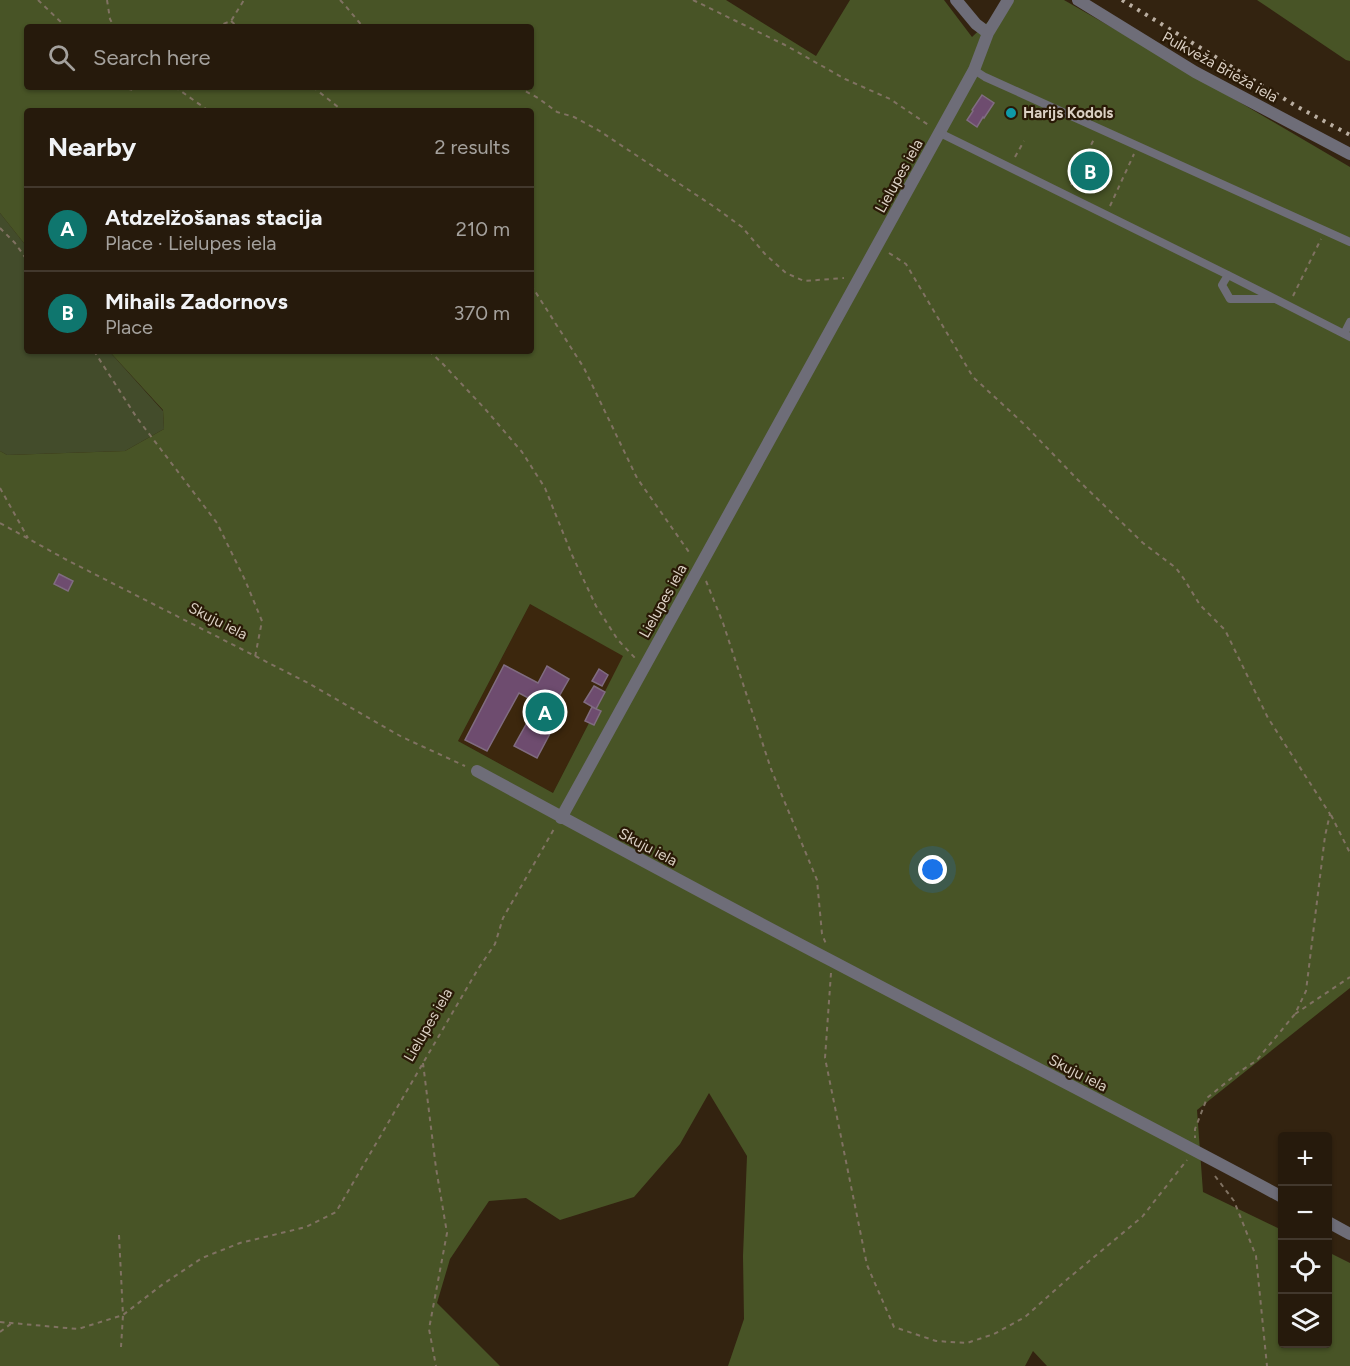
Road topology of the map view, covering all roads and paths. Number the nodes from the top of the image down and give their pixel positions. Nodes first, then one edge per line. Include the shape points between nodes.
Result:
1 (38, 0) edge
2 (107, 0) edge
3 (244, 0) edge
4 (340, 0) edge
5 (693, 0) edge
6 (956, 0) edge
7 (1008, 0) edge
8 (1078, 0) edge
9 (231, 21) junction
10 (63, 24) edge
11 (112, 24) edge
12 (223, 24) edge
13 (234, 24) edge
14 (361, 24) edge
15 (988, 33) junction
16 (974, 70) junction
17 (179, 90) edge
18 (317, 90) edge
19 (523, 90) edge
20 (205, 108) edge
21 (339, 108) edge
22 (1099, 129) junction
23 (940, 133) junction
24 (1024, 141) dead end
25 (1138, 146) junction
26 (1350, 154) edge
27 (1010, 168) junction
28 (1066, 196) junction
29 (1106, 215) junction
30 (0, 228) edge
31 (1325, 231) junction
32 (1350, 242) edge
33 (878, 245) junction
34 (24, 256) edge
35 (861, 274) junction
36 (1228, 275) junction
37 (534, 290) edge
38 (1274, 299) junction
39 (1288, 305) junction
40 (1350, 322) edge
41 (1347, 335) edge
42 (96, 354) edge
43 (432, 354) edge
44 (0, 488) edge
45 (0, 524) edge
46 (29, 540) junction
47 (700, 567) junction
48 (255, 657) junction
49 (643, 667) junction
50 (477, 771) joint
51 (1330, 814) junction
52 (561, 818) junction
53 (1350, 853) edge
54 (831, 961) junction
55 (1350, 977) edge
56 (1295, 1014) junction
57 (423, 1063) junction
58 (1195, 1150) junction
59 (1215, 1175) dead end
60 (1278, 1195) edge
61 (1332, 1224) edge
62 (1350, 1234) edge
63 (118, 1235) dead end
64 (123, 1315) junction
65 (0, 1322) edge
66 (12, 1323) junction
67 (0, 1332) edge
68 (121, 1347) dead end
69 (436, 1366) edge
70 (1267, 1366) edge

1 - 10 path
2 - 11 path
3 - 9 path
4 - 14 path
5 - 23 path via 890,99
6 - 15 street
7 - 15 street, Lielupes iela
8 - 26 street, Pulkveža Brieža iela via 1195,72
9 - 12 path
9 - 13 path
15 - 16 street, Lielupes iela
16 - 22 lane
16 - 23 street, Lielupes iela
17 - 20 path
18 - 21 path
19 - 35 path via 557,112 598,130 742,227 786,273 804,281
22 - 25 lane
22 - 28 path
23 - 27 lane
23 - 33 street, Lielupes iela
24 - 27 path
25 - 29 path
25 - 31 lane
27 - 28 lane
28 - 29 lane
29 - 36 lane
30 - 34 path
31 - 32 lane
31 - 39 path
33 - 35 street, Lielupes iela
33 - 51 path via 906,264 973,377 1143,543 1176,568 1200,605 1225,630 1268,718
35 - 47 street, Lielupes iela
36 - 38 lane
36 - 38 lane via 1222,285 1230,299
37 - 47 path via 584,368 637,478
38 - 39 lane
39 - 41 lane
40 - 41 lane
42 - 48 path via 137,418 217,523 262,621
43 - 49 path via 522,452 545,488 597,606 618,640
44 - 46 path
45 - 46 path, Skuju iela
46 - 48 path, Skuju iela
47 - 49 street, Lielupes iela
47 - 54 path via 723,622 771,769 817,880 822,934
48 - 50 path, Skuju iela via 402,737
49 - 52 street, Lielupes iela
50 - 52 street, Skuju iela
51 - 53 path
51 - 56 path via 1306,992
52 - 54 street, Skuju iela
52 - 57 path, Lielupes iela via 503,918 495,944
54 - 58 street, Skuju iela
54 - 58 path via 825,1058 867,1265 894,1327 936,1341 967,1343 994,1334 1024,1317 1142,1217
55 - 56 path
56 - 58 path via 1256,1061 1207,1098 1195,1128
57 - 64 path, Lielupes iela via 336,1212 306,1227 240,1243 202,1258
57 - 69 path via 447,1233 429,1329
58 - 60 street, Skuju iela
59 - 70 path via 1234,1201 1256,1256
61 - 62 street
63 - 64 path
64 - 66 path via 78,1329
64 - 68 path
65 - 66 path
66 - 67 path

